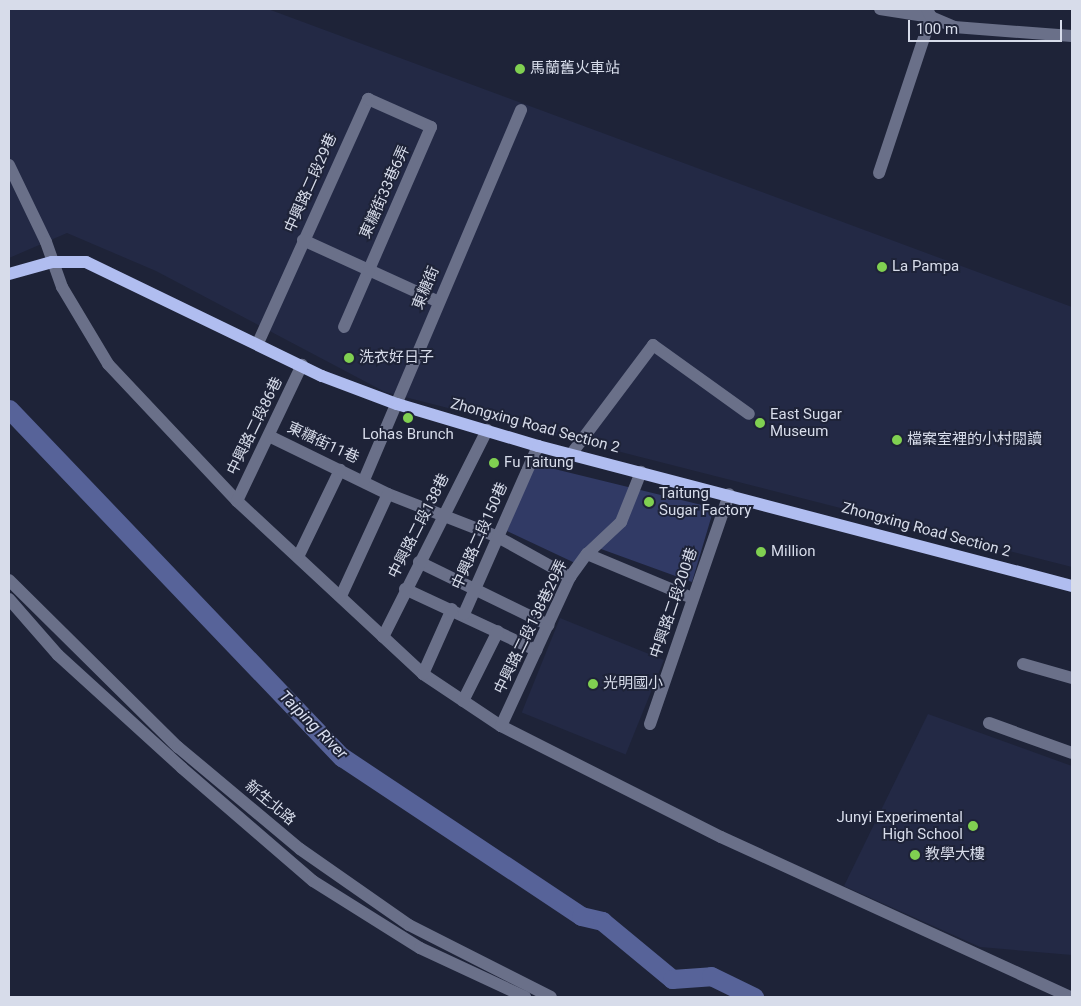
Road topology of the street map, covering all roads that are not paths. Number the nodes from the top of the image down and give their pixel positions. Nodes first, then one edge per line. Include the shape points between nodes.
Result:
1 (880, 9) edge
2 (929, 13) edge
3 (1072, 36) edge
4 (521, 110) dead end
5 (431, 127) joint
6 (9, 165) edge
7 (880, 173) dead end
8 (303, 240) junction
9 (52, 262) junction
10 (368, 270) junction
11 (9, 274) edge
12 (437, 301) junction
13 (344, 327) dead end
14 (258, 344) junction
15 (302, 365) junction
16 (396, 404) junction
17 (750, 414) dead end
18 (487, 430) junction
19 (269, 436) junction
20 (538, 446) junction
21 (572, 453) junction
22 (340, 470) junction
23 (641, 472) junction
24 (364, 480) junction
25 (388, 494) junction
26 (729, 494) junction
27 (236, 501) junction
28 (442, 516) junction
29 (496, 536) junction
30 (588, 554) junction
31 (298, 557) junction
32 (419, 562) junction
33 (570, 577) junction
34 (9, 580) edge
35 (1072, 586) edge
36 (474, 588) junction
37 (405, 589) junction
38 (341, 596) junction
39 (692, 598) junction
40 (9, 599) edge
41 (458, 611) junction
42 (548, 625) junction
43 (498, 631) junction
44 (383, 637) junction
45 (536, 650) junction
46 (1023, 664) dead end
47 (423, 674) junction
48 (1072, 678) edge
49 (462, 701) junction
50 (989, 723) dead end
51 (650, 724) dead end
52 (501, 726) junction
53 (1072, 753) edge
54 (525, 997) edge
55 (550, 997) edge
56 (1070, 997) edge

1 - 2 street
2 - 3 street via 954,27
2 - 7 street
4 - 12 street, 東糖街
5 - 8 street, 中興路二段29巷 via 368,100
5 - 10 street, 東糖街33巷6弄
6 - 9 street
8 - 10 street
8 - 14 street, 中興路二段29巷
9 - 11 main road, Zhongxing Road Section 2
9 - 14 main road, Zhongxing Road Section 2 via 86,262
9 - 27 street via 62,287 108,364
10 - 12 street
10 - 13 street, 東糖街33巷6弄
12 - 16 street, 東糖街
14 - 15 main road, Zhongxing Road Section 2
15 - 16 main road, Zhongxing Road Section 2
15 - 19 street, 中興路二段86巷
16 - 18 main road, Zhongxing Road Section 2
16 - 24 street, 東糖街
17 - 21 street via 653,346
18 - 20 main road, Zhongxing Road Section 2
18 - 28 street, 中興路二段138巷
19 - 22 street, 東糖街11巷
19 - 27 street, 中興路二段86巷
20 - 21 main road, Zhongxing Road Section 2
20 - 29 street, 中興路二段150巷
21 - 23 main road, Zhongxing Road Section 2
22 - 24 street, 東糖街11巷
22 - 31 street
23 - 26 main road, Zhongxing Road Section 2
23 - 30 street, 中興路二段138巷29弄 via 621,522
24 - 25 street, 東糖街11巷
25 - 28 street, 東糖街11巷
25 - 38 street
26 - 35 main road, Zhongxing Road Section 2
26 - 39 street, 中興路二段200巷
27 - 31 street
28 - 29 street, 東糖街11巷
28 - 32 street, 中興路二段138巷
29 - 33 street, 東糖街11巷
29 - 36 street, 中興路二段150巷
30 - 33 street, 中興路二段138巷29弄
30 - 39 street
31 - 38 street
32 - 36 street
32 - 37 street, 中興路二段138巷
33 - 42 street, 中興路二段138巷29弄
34 - 55 street, 新生北路 via 178,746 300,849 409,925
36 - 41 street, 中興路二段150巷
36 - 42 street
37 - 41 street
37 - 44 street, 中興路二段138巷
38 - 44 street
39 - 51 street, 中興路二段200巷
40 - 54 street via 58,654 182,768 313,881 420,948
41 - 43 street
41 - 47 street, 中興路二段150巷
42 - 45 street, 中興路二段138巷29弄
43 - 45 street
43 - 49 street
44 - 47 street
45 - 52 street, 中興路二段138巷29弄
46 - 48 street
47 - 49 street
49 - 52 street
50 - 53 street
52 - 56 street via 721,837

